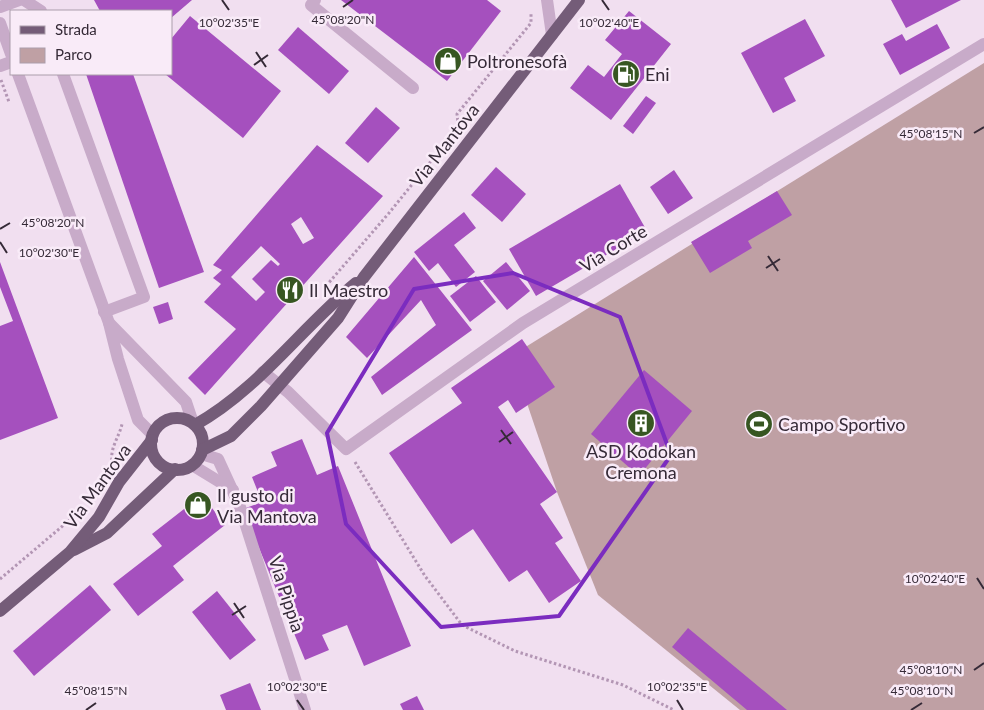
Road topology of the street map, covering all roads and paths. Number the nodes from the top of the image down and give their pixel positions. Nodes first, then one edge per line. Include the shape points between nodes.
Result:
1 (19, 0) edge
2 (24, 0) edge
3 (315, 0) edge
4 (547, 0) edge
5 (579, 0) edge
6 (0, 7) edge
7 (532, 8) dead end
8 (39, 10) edge
9 (0, 23) edge
10 (552, 35) junction
11 (984, 44) edge
12 (10, 51) edge
13 (18, 75) edge
14 (63, 75) edge
15 (413, 88) dead end
16 (364, 276) junction
17 (326, 287) dead end
18 (107, 318) junction
19 (264, 372) junction
20 (281, 385) junction
21 (121, 418) dead end
22 (194, 424) junction
23 (152, 438) junction
24 (346, 449) junction
25 (201, 452) junction
26 (192, 465) junction
27 (109, 467) dead end
28 (175, 469) junction
29 (233, 490) junction
30 (92, 501) dead end
31 (70, 552) junction
32 (0, 578) edge
33 (0, 611) edge
34 (305, 710) edge
35 (674, 710) edge

1 - 6 street
2 - 8 street
3 - 15 street via 311,5
4 - 10 street
5 - 10 main road, Via Mantova
7 - 17 path via 531,23 457,114 458,123 451,136
9 - 12 street
10 - 16 main road, Via Mantova
11 - 24 street, Via Corte via 523,323
13 - 18 street
14 - 18 street via 144,297
16 - 19 main road, Via Mantova via 332,302
16 - 20 main road, Via Mantova via 338,318
18 - 22 street via 186,402
18 - 23 street via 138,420
19 - 20 street
19 - 22 main road, Via Mantova via 213,415
20 - 24 street
20 - 25 main road, Via Mantova via 231,436
21 - 27 path via 122,426 113,445
22 - 23 main road via 171,419 158,426
22 - 25 main road via 202,436
23 - 28 main road via 154,456 167,467
23 - 31 main road, Via Mantova via 119,482 99,517
24 - 35 path via 425,576 462,625 515,651 622,685
25 - 26 main road
25 - 29 street, Via Pippia via 218,459
26 - 28 main road
26 - 29 street
28 - 31 main road, Via Mantova via 107,533
29 - 34 street, Via Pippia
30 - 32 path
31 - 33 main road, Via Mantova

